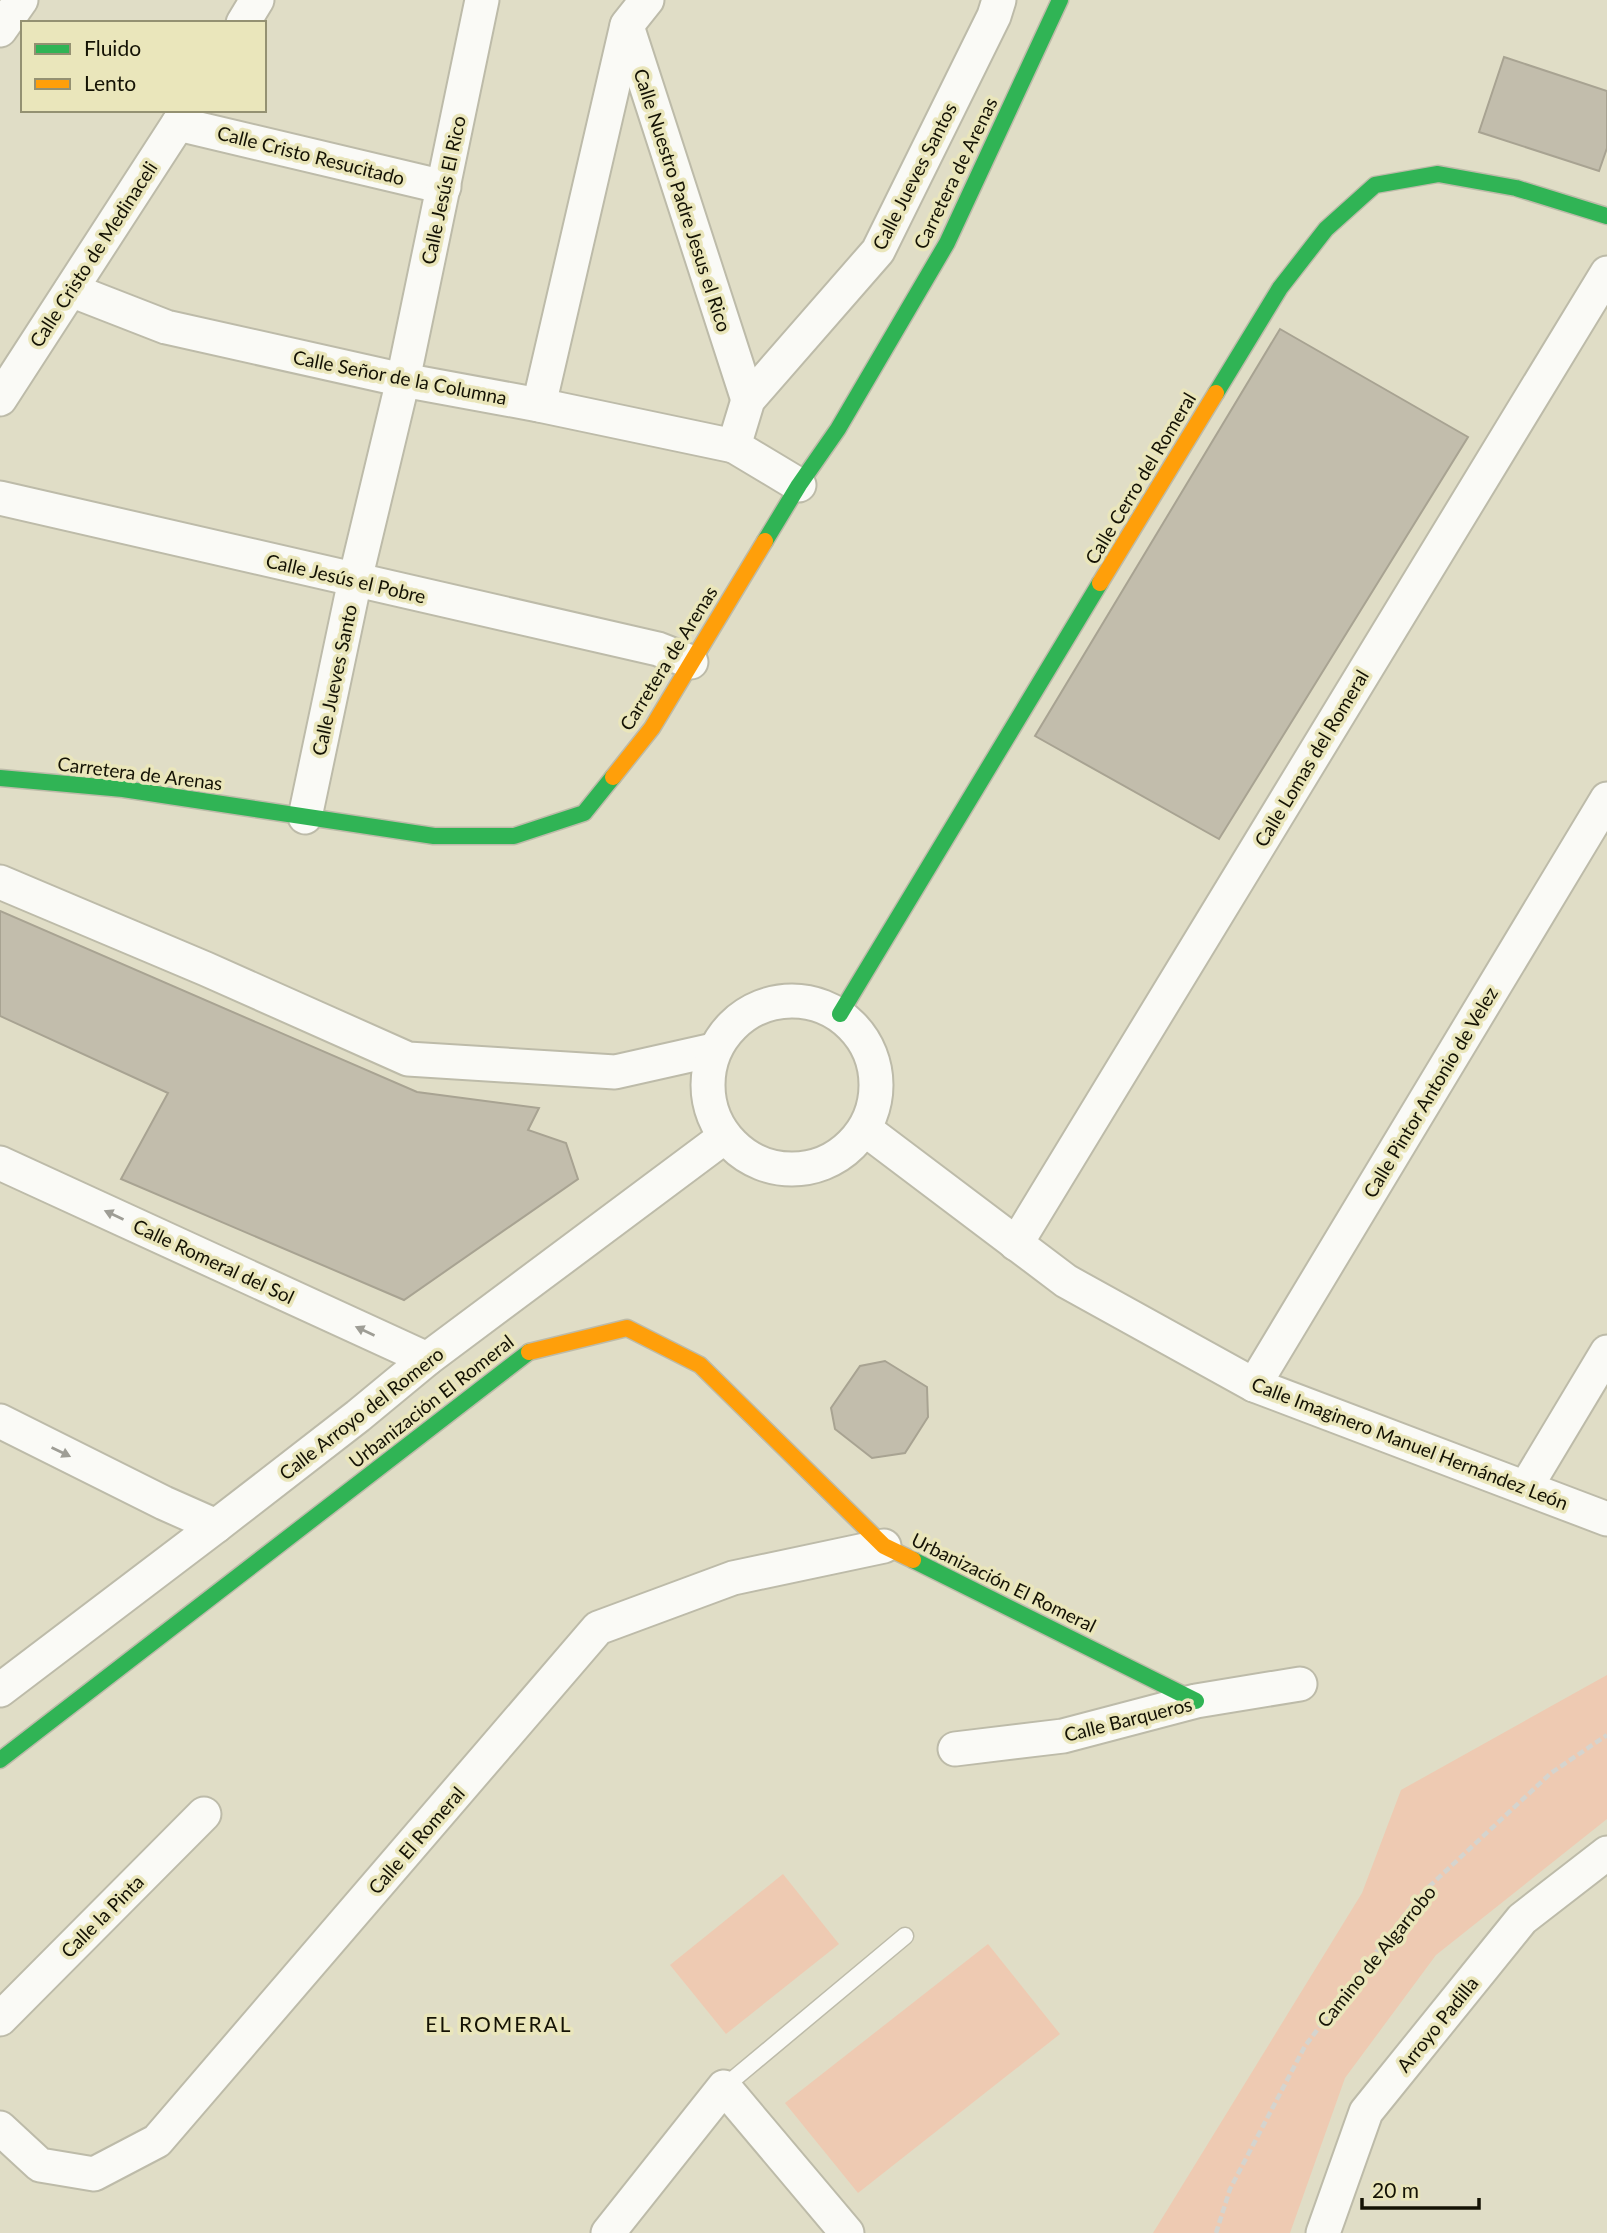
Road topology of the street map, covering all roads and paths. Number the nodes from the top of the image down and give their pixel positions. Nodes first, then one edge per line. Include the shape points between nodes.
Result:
1 (21, 0) edge
2 (257, 0) edge
3 (482, 0) edge
4 (647, 0) edge
5 (999, 0) edge
6 (1060, 0) edge
7 (622, 13) edge
8 (244, 21) edge
9 (0, 28) edge
10 (182, 117) edge
11 (444, 187) junction
12 (1607, 216) edge
13 (1607, 273) edge
14 (71, 290) junction
15 (403, 380) junction
16 (0, 399) edge
17 (748, 400) junction
18 (539, 405) junction
19 (734, 446) junction
20 (799, 485) junction
21 (0, 498) edge
22 (355, 580) junction
23 (691, 663) junction
24 (0, 778) edge
25 (1607, 799) edge
26 (305, 817) junction
27 (0, 882) edge
28 (840, 1014) junction
29 (713, 1050) junction
30 (866, 1130) junction
31 (723, 1138) junction
32 (0, 1163) edge
33 (1016, 1244) junction
34 (1607, 1352) edge
35 (427, 1359) junction
36 (1254, 1385) junction
37 (0, 1421) edge
38 (1526, 1487) junction
39 (1607, 1519) edge
40 (216, 1526) junction
41 (884, 1546) junction
42 (1300, 1684) dead end
43 (2, 1686) edge
44 (1196, 1701) junction
45 (1607, 1735) edge
46 (954, 1749) dead end
47 (0, 1760) edge
48 (204, 1814) dead end
49 (1607, 1853) edge
50 (905, 1936) dead end
51 (0, 2019) edge
52 (724, 2087) junction
53 (0, 2128) edge
54 (608, 2233) edge
55 (847, 2233) edge
56 (1216, 2233) edge
57 (1323, 2233) edge

1 - 9 street
2 - 8 street
3 - 11 street, Calle Jesús El Rico
4 - 7 street
5 - 17 street, Calle Jueves Santos via 878,250
6 - 20 street, Carretera de Arenas via 947,243 838,429
7 - 17 street, Calle Nuestro Padre Jesus el Rico
7 - 18 street
10 - 11 street, Calle Cristo Resucitado
10 - 14 street, Calle Cristo de Medinaceli
11 - 15 street, Calle Jesús El Rico
12 - 28 street, Calle Cerro del Romeral via 1516,188 1438,174 1375,185 1326,229 1280,288
13 - 33 street, Calle Lomas del Romeral
14 - 15 street, Calle Señor de la Columna via 166,327
14 - 16 street, Calle Cristo de Medinaceli
15 - 18 street, Calle Señor de la Columna
15 - 22 street, Calle Jueves Santo
17 - 19 street
18 - 19 street, Calle Señor de la Columna
19 - 20 street, Calle Señor de la Columna
20 - 23 street, Carretera de Arenas
21 - 22 street, Calle Jesús el Pobre
22 - 23 street, Calle Jesús el Pobre via 658,649
22 - 26 street, Calle Jueves Santo
23 - 26 street, Carretera de Arenas via 652,728 584,813 514,836 434,836
24 - 26 street, Carretera de Arenas via 123,789
25 - 36 street, Calle Pintor Antonio de Velez
27 - 29 street via 408,1059 615,1072
28 - 29 street via 792,1000 755,1008 731,1025
28 - 30 street via 853,1025 878,1076
29 - 31 street via 705,1086
30 - 31 street via 853,1147 792,1172 749,1160
30 - 33 street, Calle Imaginero Manuel Hernández León
31 - 35 street, Calle Arroyo del Romero
35 -> 32 street, Calle Romeral del Sol
33 - 36 street, Calle Imaginero Manuel Hernández León via 1066,1282
34 - 38 street
35 - 40 street, Calle Arroyo del Romero
36 - 38 street, Calle Imaginero Manuel Hernández León
37 -> 40 street
38 - 39 street, Calle Imaginero Manuel Hernández León
40 - 43 street, Calle Arroyo del Romero
41 - 44 street, Urbanización El Romeral
41 - 47 street, Urbanización El Romeral via 700,1365 627,1328 531,1350
41 - 53 street, Calle El Romeral via 733,1578 598,1628 157,2141 94,2174 40,2165
42 - 44 street, Calle Barqueros
44 - 46 street, Calle Barqueros via 1063,1736
45 - 56 path, Camino de Algarrobo via 1551,1773 1419,1896 1305,2046 1230,2189
48 - 51 street, Calle la Pinta
49 - 57 street, Arroyo Padilla via 1522,1919 1366,2112
50 - 52 lane
52 - 54 street
52 - 55 street

